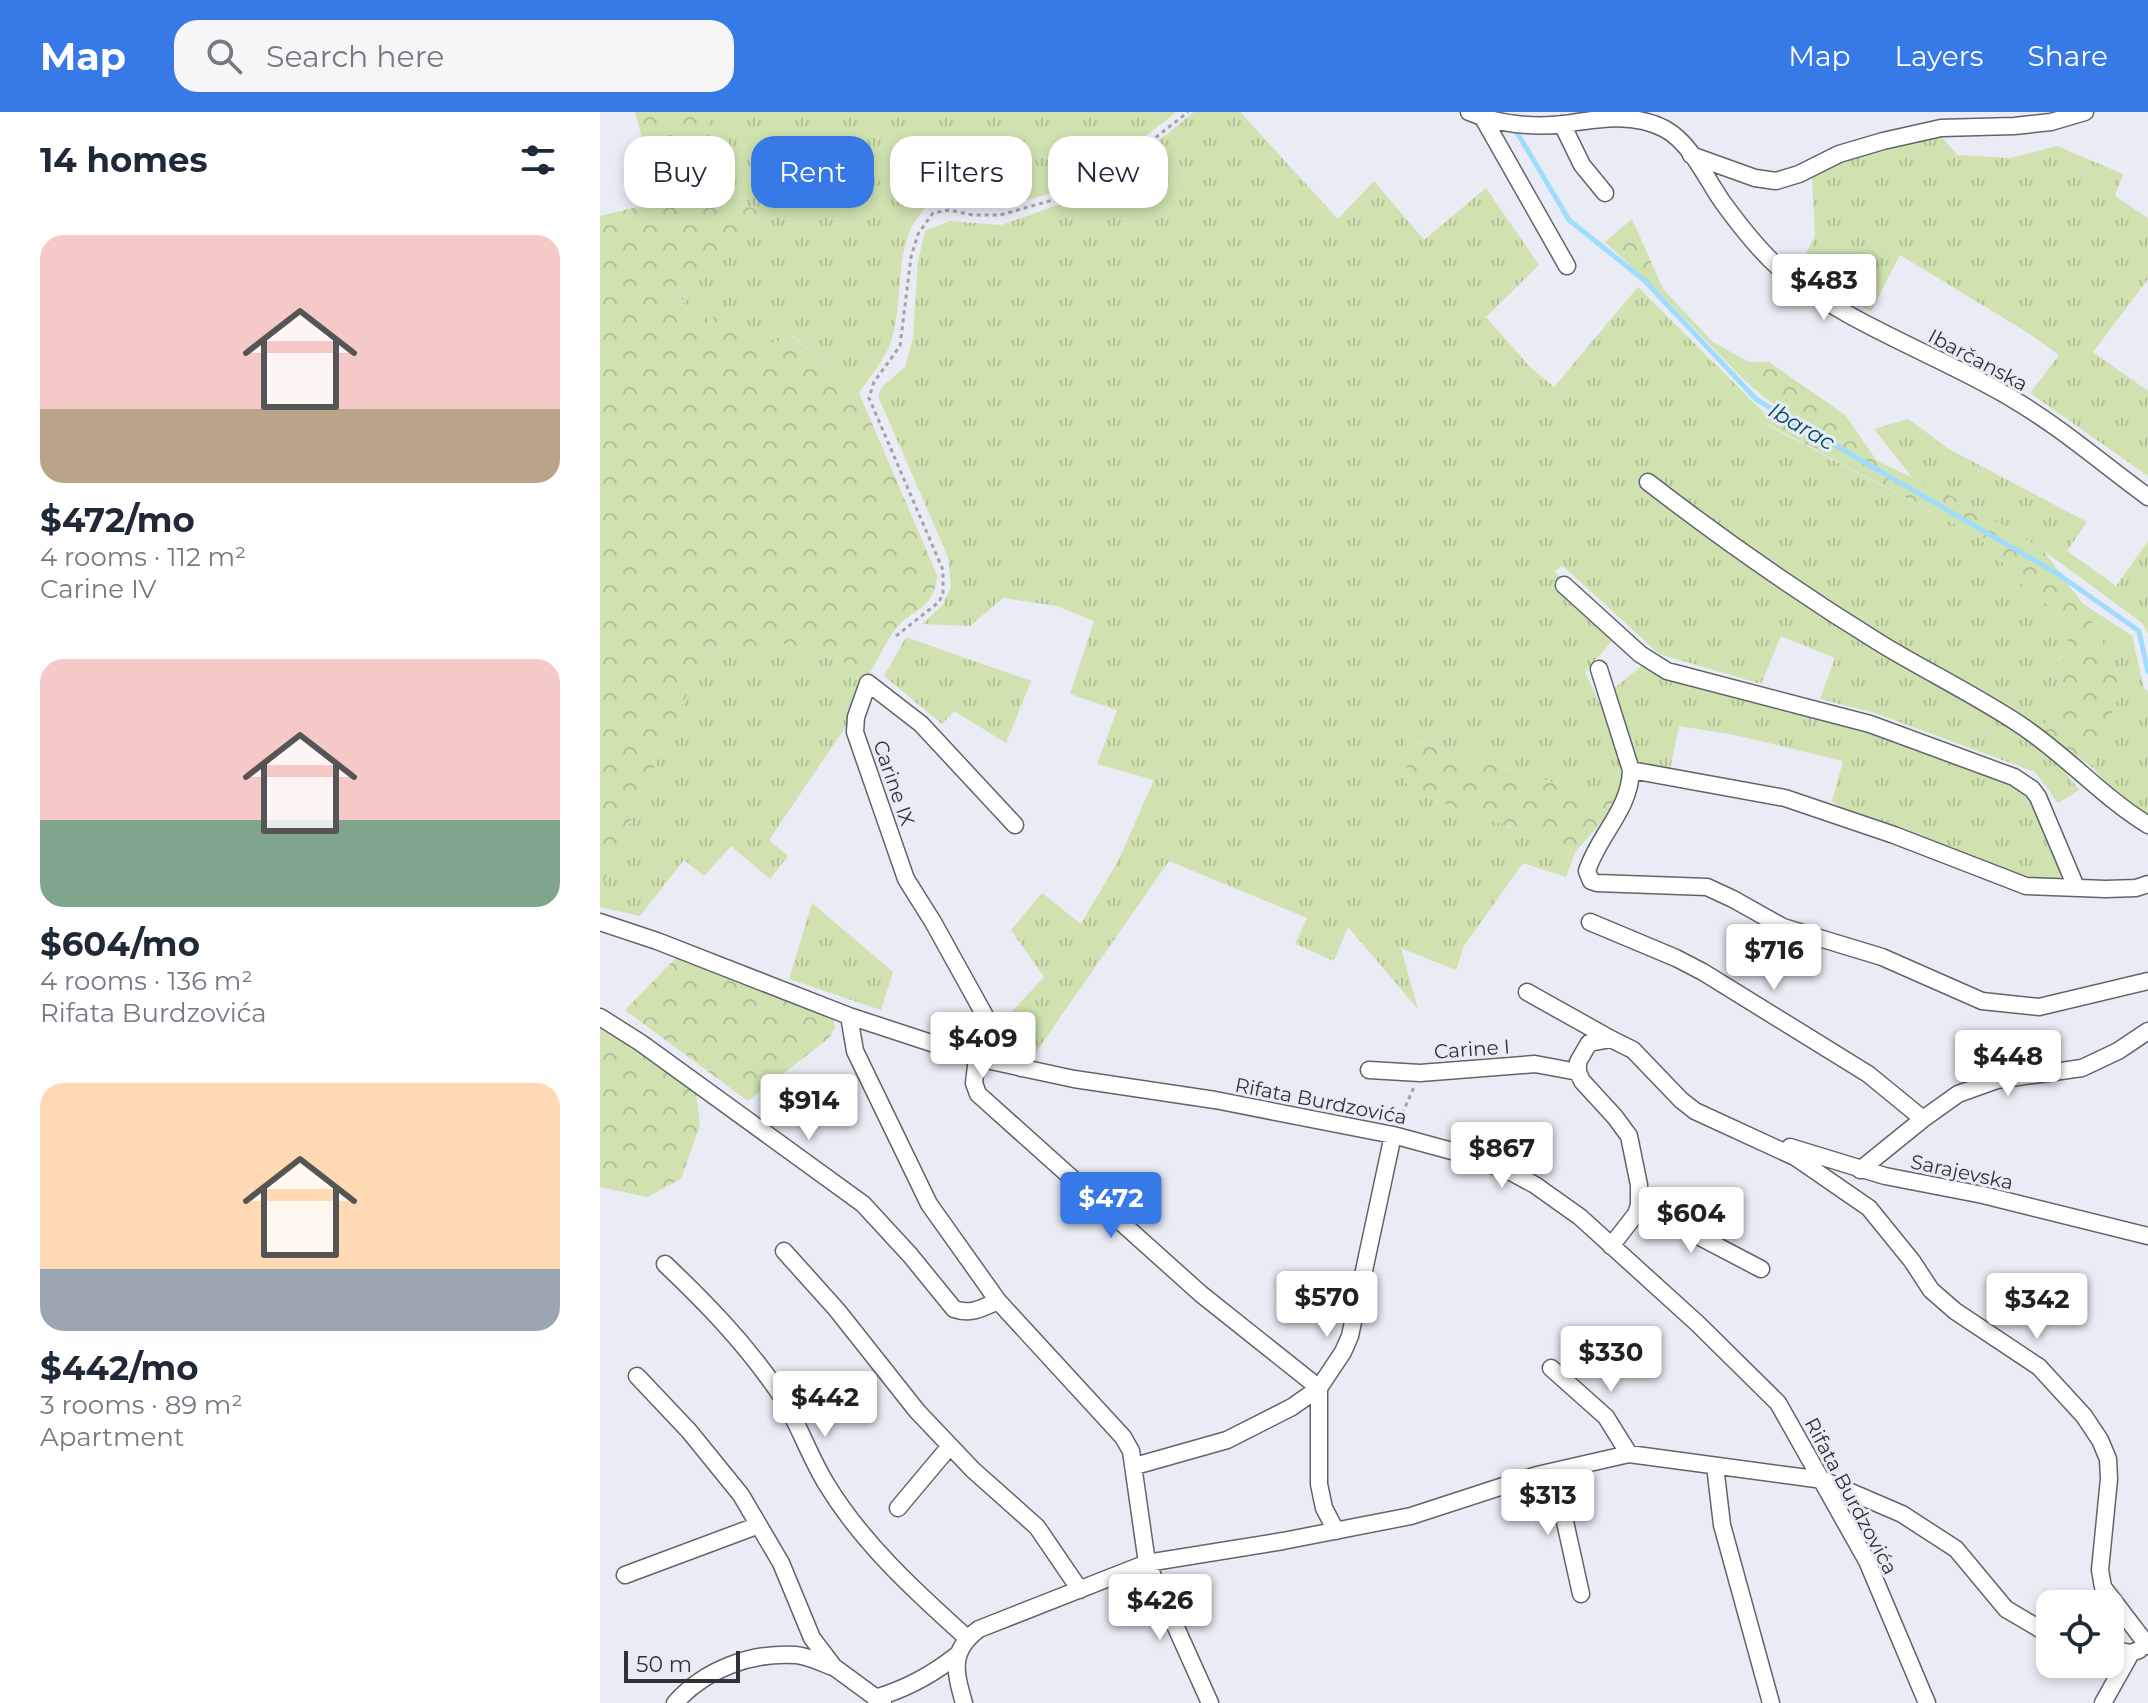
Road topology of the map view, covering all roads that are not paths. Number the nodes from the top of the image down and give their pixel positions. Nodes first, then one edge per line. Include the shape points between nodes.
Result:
1 (1947, 112) edge
2 (2085, 112) edge
3 (1476, 115) edge
4 (1541, 121) edge
5 (1562, 124) junction
6 (1956, 127) junction
7 (1691, 155) junction
8 (1605, 193) dead end
9 (1567, 266) dead end
10 (1648, 482) dead end
11 (2148, 497) edge
12 (1564, 585) dead end
13 (1599, 669) dead end
14 (1631, 770) junction
15 (1015, 825) dead end
16 (2148, 825) edge
17 (2148, 884) edge
18 (2076, 887) junction
19 (600, 922) edge
20 (1590, 922) dead end
21 (2148, 981) edge
22 (1527, 992) dead end
23 (849, 1016) junction
24 (600, 1017) edge
25 (2148, 1031) edge
26 (1611, 1039) junction
27 (977, 1058) junction
28 (1021, 1068) junction
29 (1369, 1070) dead end
30 (1578, 1072) junction
31 (1923, 1119) junction
32 (1393, 1135) junction
33 (1769, 1143) junction
34 (1860, 1170) junction
35 (1639, 1205) junction
36 (2148, 1236) edge
37 (1611, 1246) junction
38 (784, 1251) dead end
39 (665, 1264) dead end
40 (1761, 1269) dead end
41 (998, 1301) junction
42 (1551, 1368) dead end
43 (637, 1376) dead end
44 (1319, 1388) junction
45 (950, 1446) junction
46 (1629, 1454) junction
47 (1135, 1466) junction
48 (1715, 1466) junction
49 (1554, 1472) junction
50 (1823, 1480) junction
51 (898, 1508) dead end
52 (759, 1525) junction
53 (1336, 1531) junction
54 (1147, 1563) junction
55 (625, 1575) dead end
56 (1080, 1590) junction
57 (1581, 1594) dead end
58 (2036, 1627) edge
59 (967, 1638) junction
60 (2148, 1647) edge
61 (2124, 1652) edge
62 (2131, 1653) junction
63 (957, 1655) junction
64 (834, 1667) junction
65 (879, 1701) edge
66 (675, 1703) edge
67 (964, 1703) edge
68 (1210, 1703) edge
69 (1771, 1703) edge
70 (1927, 1703) edge
71 (2103, 1703) edge

1 - 6 street
2 - 6 street via 2051,122
3 - 4 street, Ibarčanska
3 - 9 street
4 - 5 street, Ibarčanska
5 - 7 street, Ibarčanska via 1592,118 1650,122 1666,129
5 - 8 street via 1582,165
6 - 7 street via 1839,154 1776,181
7 - 11 street, Ibarčanska via 1725,206 1779,267 1879,332 2011,398
10 - 16 street via 1719,537 1881,643 2019,724
12 - 18 street via 1640,654 1667,671 1870,724 2014,777 2038,797
13 - 14 street
14 - 18 street via 1785,798 2026,886
14 - 21 street via 1626,802 1590,863 1588,876 1597,883 1707,887 1783,927 1882,957 1982,1001 2039,1007
15 - 28 street, Carine IX via 921,724 868,683 855,732 906,879 1000,1043
17 - 18 street
19 - 23 street, Rifata Burdzovića
20 - 31 street via 1703,972 1868,1074
22 - 26 street
23 - 27 street, Rifata Burdzovića
23 - 41 street via 855,1051 929,1204
24 - 41 street via 863,1204 954,1309 975,1311
25 - 31 street via 2082,1068 1997,1080 1958,1094
26 - 30 street via 1589,1043
26 - 33 street via 1633,1050 1695,1111
27 - 28 street, Rifata Burdzovića
27 - 44 street via 978,1094 1201,1294
28 - 32 street, Rifata Burdzovića
29 - 30 street, Carine I via 1420,1073 1535,1064
30 - 35 street via 1629,1136
31 - 34 street
32 - 37 street, Rifata Burdzovića via 1509,1171 1580,1217
32 - 44 street via 1350,1336
33 - 34 street, Sarajevska
33 - 60 street via 1869,1208 1931,1290 2039,1367 2084,1416 2108,1459 2103,1587
34 - 36 street, Sarajevska
35 - 37 street
35 - 40 street
37 - 50 street, Rifata Burdzovića via 1778,1403
38 - 45 street
39 - 59 street via 718,1314 776,1388 827,1485 855,1524
41 - 47 street via 1123,1437
42 - 46 street via 1606,1417
43 - 52 street via 689,1431
44 - 47 street via 1227,1440
44 - 53 street via 1319,1484
45 - 51 street
45 - 56 street via 1037,1527
46 - 48 street
46 - 49 street
47 - 54 street
48 - 50 street
48 - 69 street via 1722,1525
49 - 53 street via 1411,1516
49 - 57 street
50 - 58 street via 1902,1514 1956,1549 2006,1609
50 - 70 street, Rifata Burdzovića via 1867,1561
52 - 55 street
52 - 64 street via 812,1638
53 - 54 street
54 - 56 street
54 - 68 street
56 - 59 street
59 - 63 street
60 - 62 street
61 - 62 street
62 - 71 street
63 - 65 street via 938,1671
63 - 67 street
64 - 65 street
64 - 66 street via 799,1655 738,1662 711,1673

